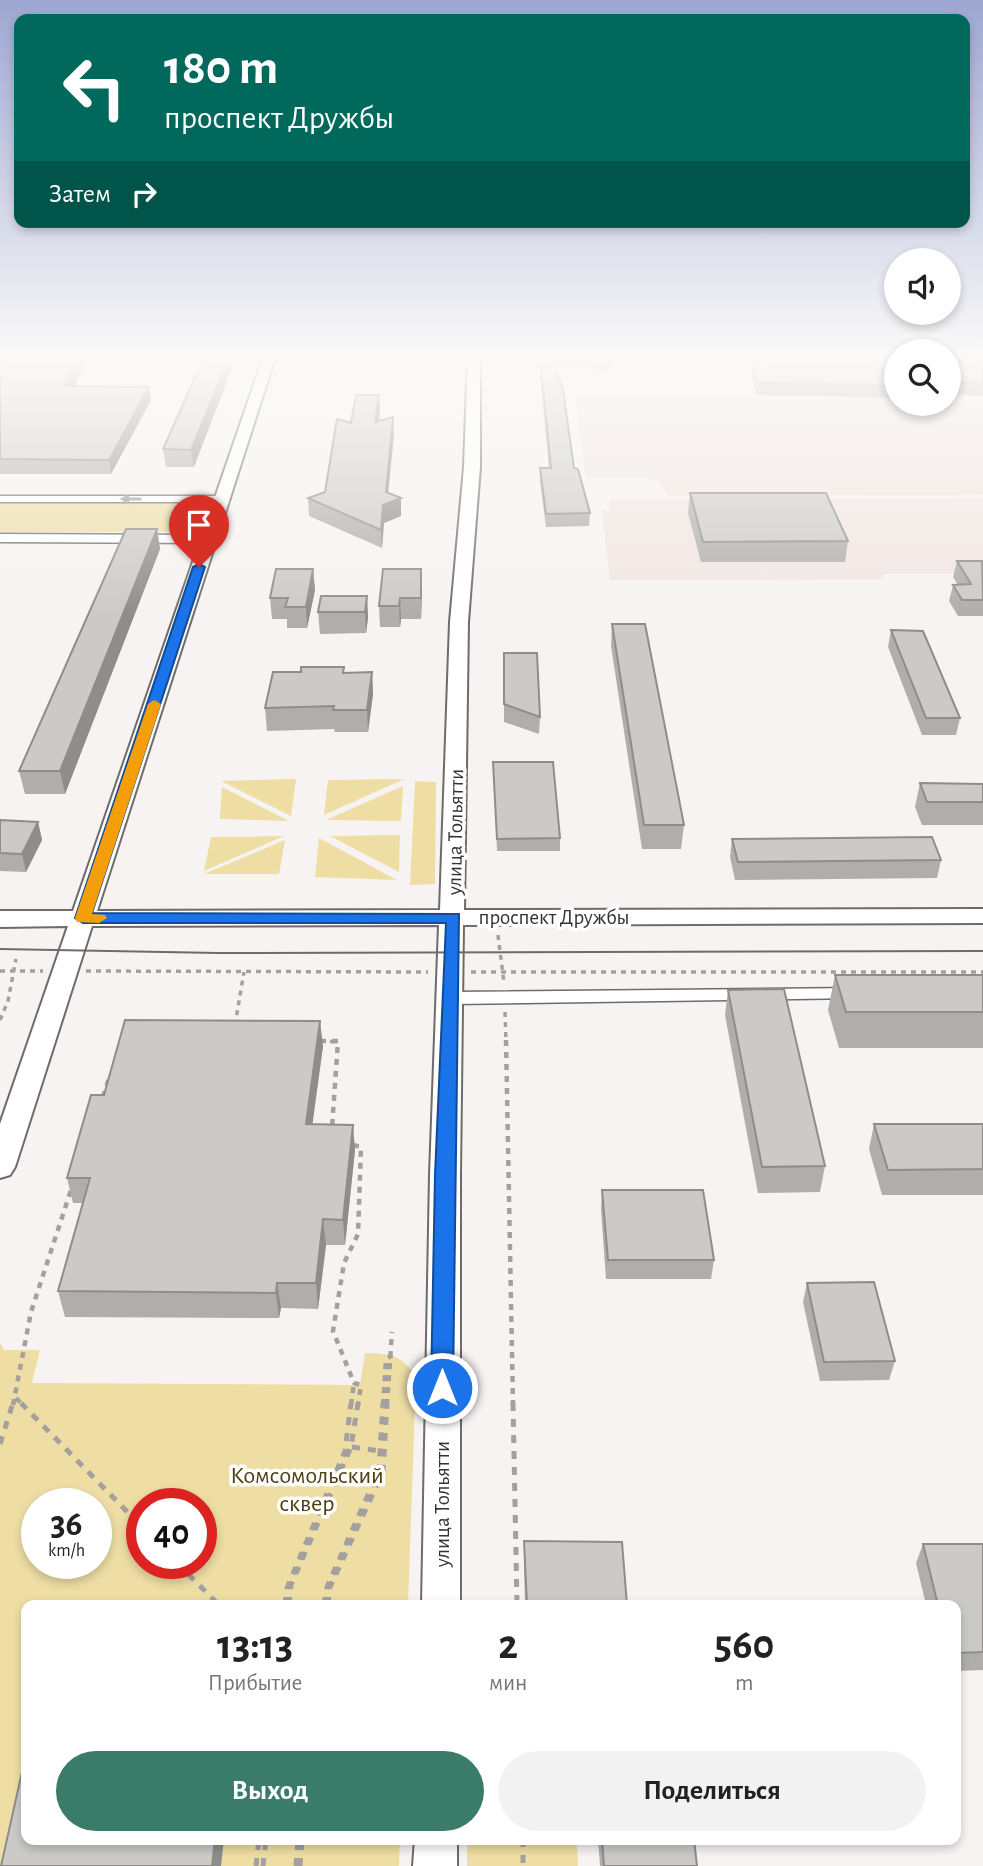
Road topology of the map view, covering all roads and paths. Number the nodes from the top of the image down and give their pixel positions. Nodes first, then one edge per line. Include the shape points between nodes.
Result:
1 (242, 442) edge
2 (472, 442) edge
3 (0, 499) edge
4 (224, 499) junction
5 (0, 538) edge
6 (209, 540) junction
7 (983, 916) edge
8 (495, 917) junction
9 (83, 918) junction
10 (454, 918) junction
11 (0, 919) edge
12 (16, 959) dead end
13 (67, 970) junction
14 (0, 971) edge
15 (14, 971) junction
16 (244, 972) junction
17 (504, 972) junction
18 (983, 972) edge
19 (451, 985) junction
20 (875, 993) edge
21 (505, 998) junction
22 (0, 1020) edge
23 (232, 1039) edge
24 (312, 1041) edge
25 (112, 1068) edge
26 (99, 1106) edge
27 (331, 1140) edge
28 (341, 1143) edge
29 (0, 1167) edge
30 (74, 1183) edge
31 (392, 1332) dead end
32 (15, 1397) junction
33 (0, 1444) edge
34 (348, 1446) junction
35 (382, 1451) junction
36 (126, 1511) edge
37 (193, 1579) edge
38 (214, 1600) edge
39 (287, 1600) edge
40 (326, 1600) edge
41 (441, 1600) edge
42 (517, 1600) edge
43 (258, 1845) edge
44 (266, 1845) edge
45 (300, 1845) edge
46 (436, 1845) edge
47 (523, 1845) edge
48 (256, 1866) edge
49 (264, 1866) edge
50 (298, 1866) edge
51 (435, 1866) edge
52 (523, 1866) edge

1 - 4 street
2 - 10 street, улица Тольятти via 459,622
4 -> 3 street
4 - 6 street
5 - 6 street
6 - 9 street
7 - 8 street, проспект Дружбы
8 - 10 street, проспект Дружбы
8 - 17 path
9 - 10 street, проспект Дружбы
9 - 11 street, проспект Дружбы
9 - 13 street
10 - 19 street, улица Тольятти
12 - 15 path
13 - 15 path
13 - 16 path
13 - 29 street
14 - 15 path
15 - 22 path
16 - 19 path
16 - 23 path
17 - 18 path
17 - 19 path
17 - 21 path
19 - 21 street
19 - 41 street, улица Тольятти
20 - 21 street
21 - 42 path
24 - 27 path via 338,1041
25 - 26 path
28 - 34 path via 361,1147 358,1234 344,1264 333,1331 354,1383
30 - 32 path via 31,1312
31 - 35 path via 392,1355 386,1360
32 - 33 path
32 - 36 path
34 - 35 path
34 - 39 path via 287,1588
35 - 40 path via 379,1470 327,1587
37 - 38 path
43 - 48 path
44 - 49 path
45 - 50 path
46 - 51 street
47 - 52 path

